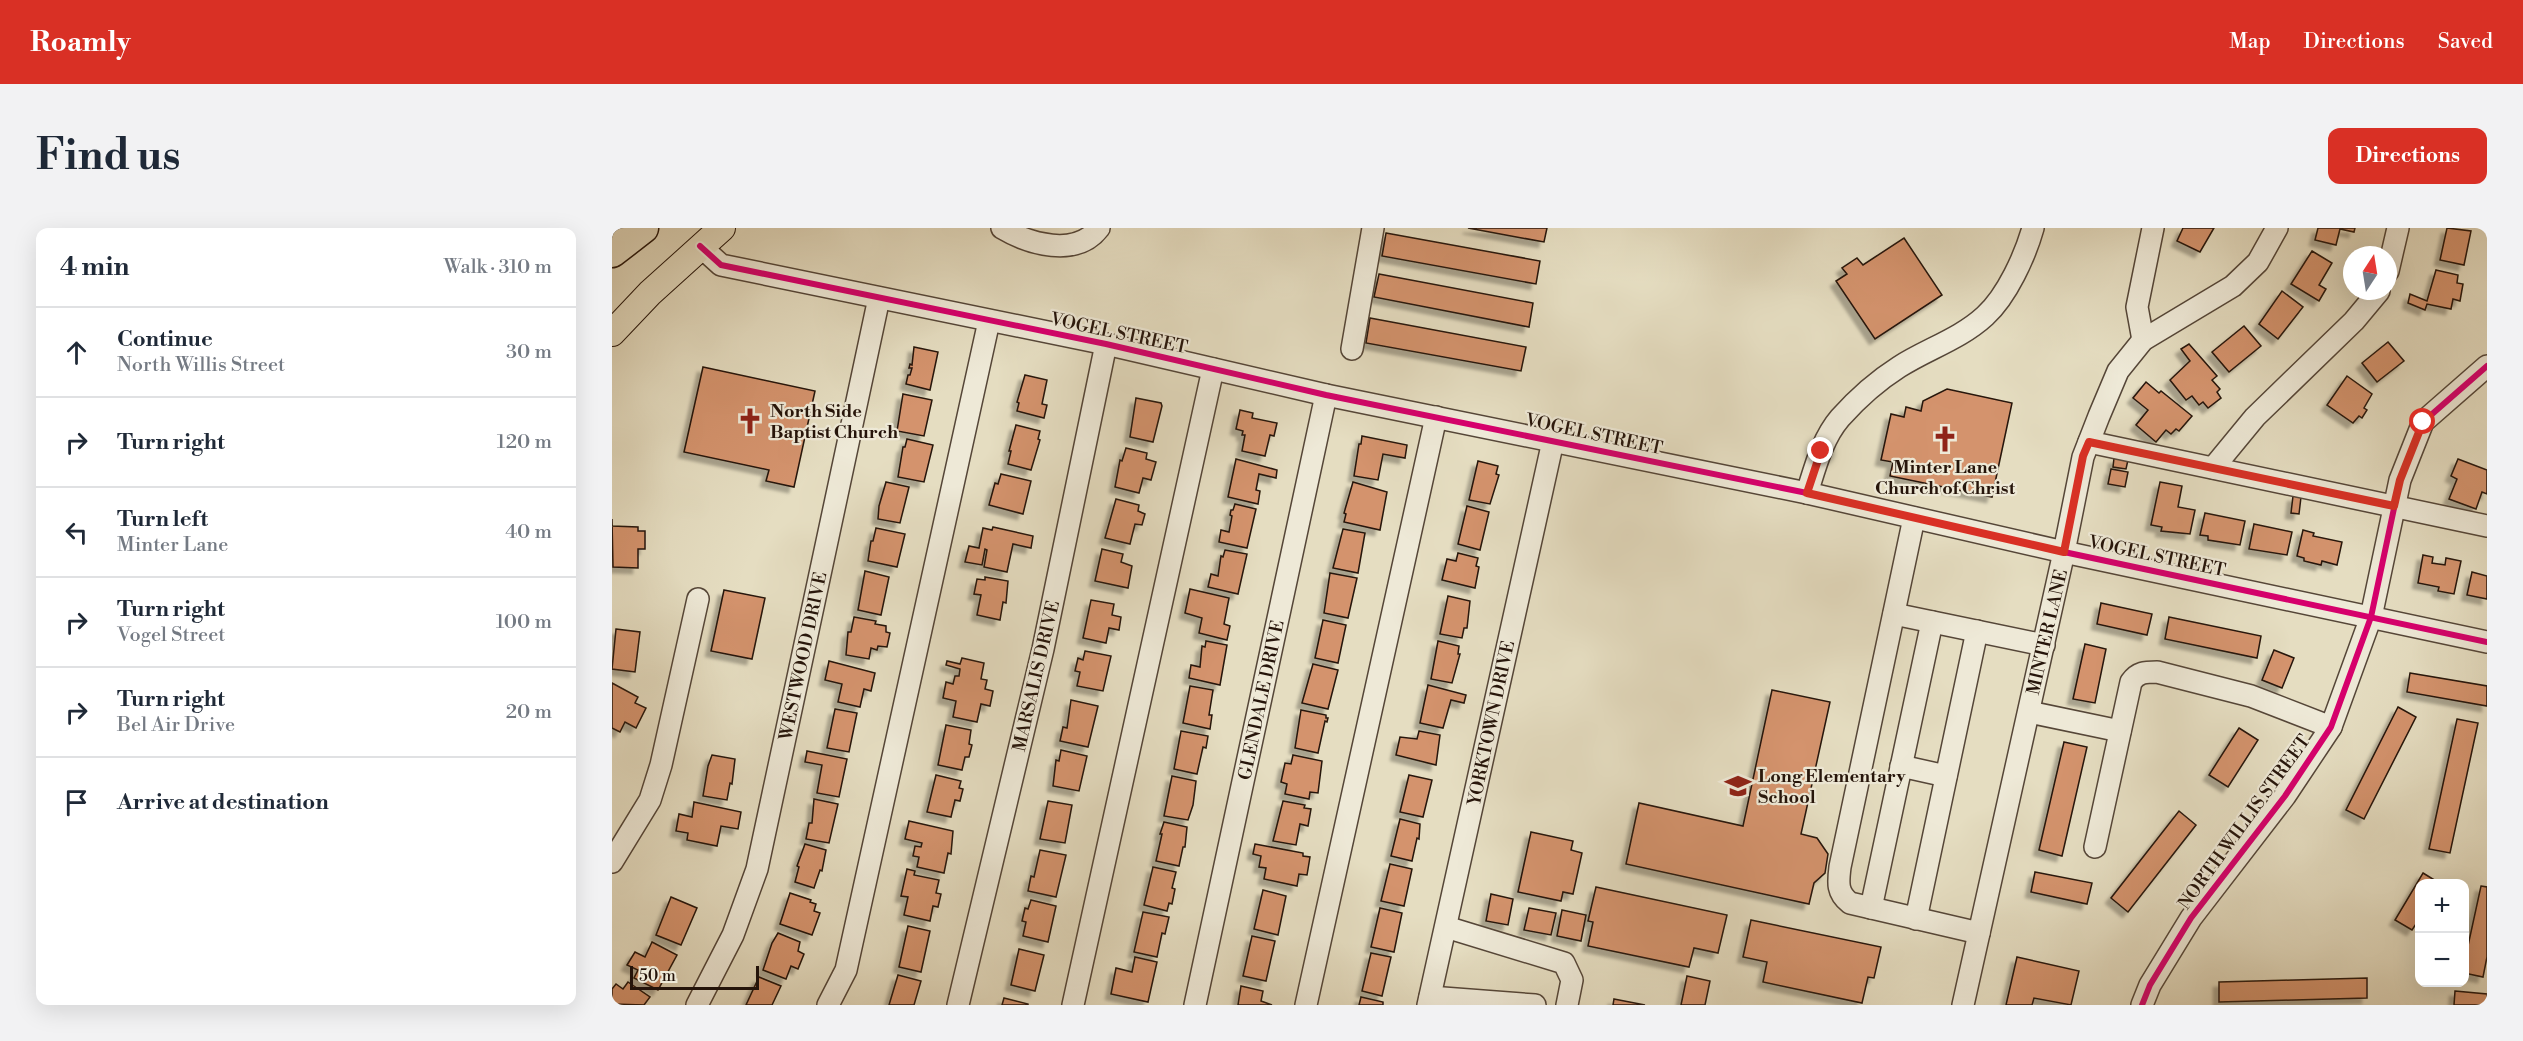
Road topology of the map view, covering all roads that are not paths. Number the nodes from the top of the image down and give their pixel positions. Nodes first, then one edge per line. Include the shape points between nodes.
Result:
1 (633, 228) edge
2 (643, 228) edge
3 (722, 228) edge
4 (1002, 228) edge
5 (1099, 228) edge
6 (1373, 228) edge
7 (2033, 228) edge
8 (2152, 228) edge
9 (2277, 228) edge
10 (2398, 228) edge
11 (700, 246) junction
12 (2394, 246) edge
13 (612, 251) edge
14 (879, 298) junction
15 (2372, 300) edge
16 (989, 321) junction
17 (612, 333) edge
18 (2143, 340) junction
19 (1106, 344) junction
20 (1352, 349) dead end
21 (2487, 366) edge
22 (1213, 369) junction
23 (1326, 395) junction
24 (1436, 417) junction
25 (1553, 441) junction
26 (2089, 442) junction
27 (2213, 468) junction
28 (1807, 493) junction
29 (2394, 506) junction
30 (1914, 518) junction
31 (2487, 526) edge
32 (2064, 552) junction
33 (698, 599) dead end
34 (1894, 614) junction
35 (2371, 617) junction
36 (1932, 622) junction
37 (1977, 631) junction
38 (2487, 642) edge
39 (2044, 645) junction
40 (2029, 712) junction
41 (2331, 727) junction
42 (2120, 731) junction
43 (1901, 766) junction
44 (1946, 776) junction
45 (2095, 847) dead end
46 (612, 862) edge
47 (1871, 908) junction
48 (1916, 919) junction
49 (1446, 927) junction
50 (1979, 933) junction
51 (1429, 1001) edge
52 (697, 1005) edge
53 (828, 1005) edge
54 (958, 1005) edge
55 (1073, 1005) edge
56 (1196, 1005) edge
57 (1306, 1005) edge
58 (1535, 1005) edge
59 (1567, 1005) edge
60 (1963, 1005) edge
61 (2142, 1005) edge

1 - 13 highway
2 - 13 highway
3 - 11 main road
4 - 5 street via 1035,244 1070,245
6 - 20 street
7 - 28 street via 2017,268 1987,315 1965,333 1899,367 1869,389 1839,420 1821,451
8 - 18 street via 2137,307
9 - 18 street, MINTER LANE via 2258,262 2233,286
10 - 12 street
11 - 14 street, VOGEL STREET via 722,265
11 - 17 main road
14 - 16 street, VOGEL STREET
14 - 52 street, WESTWOOD DRIVE via 757,870 733,935
15 - 27 street via 2255,417
16 - 19 street, VOGEL STREET
16 - 53 street via 846,970
18 - 26 street, MINTER LANE via 2118,371
19 - 22 street, VOGEL STREET
19 - 54 street, MARSALIS DRIVE via 1043,649
21 - 29 street, NORTH WILLIS STREET via 2423,422
22 - 23 street, VOGEL STREET
22 - 55 street
23 - 24 street, VOGEL STREET
23 - 56 street, GLENDALE DRIVE
24 - 25 street, VOGEL STREET
24 - 57 street
25 - 28 street, VOGEL STREET
25 - 49 street, YORKTOWN DRIVE
26 - 27 street
26 - 32 street, MINTER LANE
27 - 29 street
28 - 30 street, VOGEL STREET
29 - 31 street
29 - 35 street, NORTH WILLIS STREET
30 - 32 street, VOGEL STREET
30 - 34 street
32 - 35 street, VOGEL STREET
32 - 39 street, MINTER LANE
33 - 46 street via 650,800
34 - 36 street
34 - 47 street via 1838,885 1841,896 1850,903
35 - 38 street, VOGEL STREET
35 - 41 street, NORTH WILLIS STREET
36 - 37 street
36 - 43 street
37 - 39 street
37 - 44 street
39 - 40 street, MINTER LANE
40 - 42 street
40 - 50 street, MINTER LANE
41 - 42 street via 2251,696 2144,672 2131,682
41 - 61 street, NORTH WILLIS STREET via 2285,796 2191,918 2150,984
42 - 45 street
43 - 44 street
43 - 47 street
44 - 48 street
47 - 48 street
48 - 50 street
49 - 51 street, YORKTOWN DRIVE
49 - 59 street via 1564,963 1572,980
50 - 60 street, MINTER LANE
51 - 58 street

